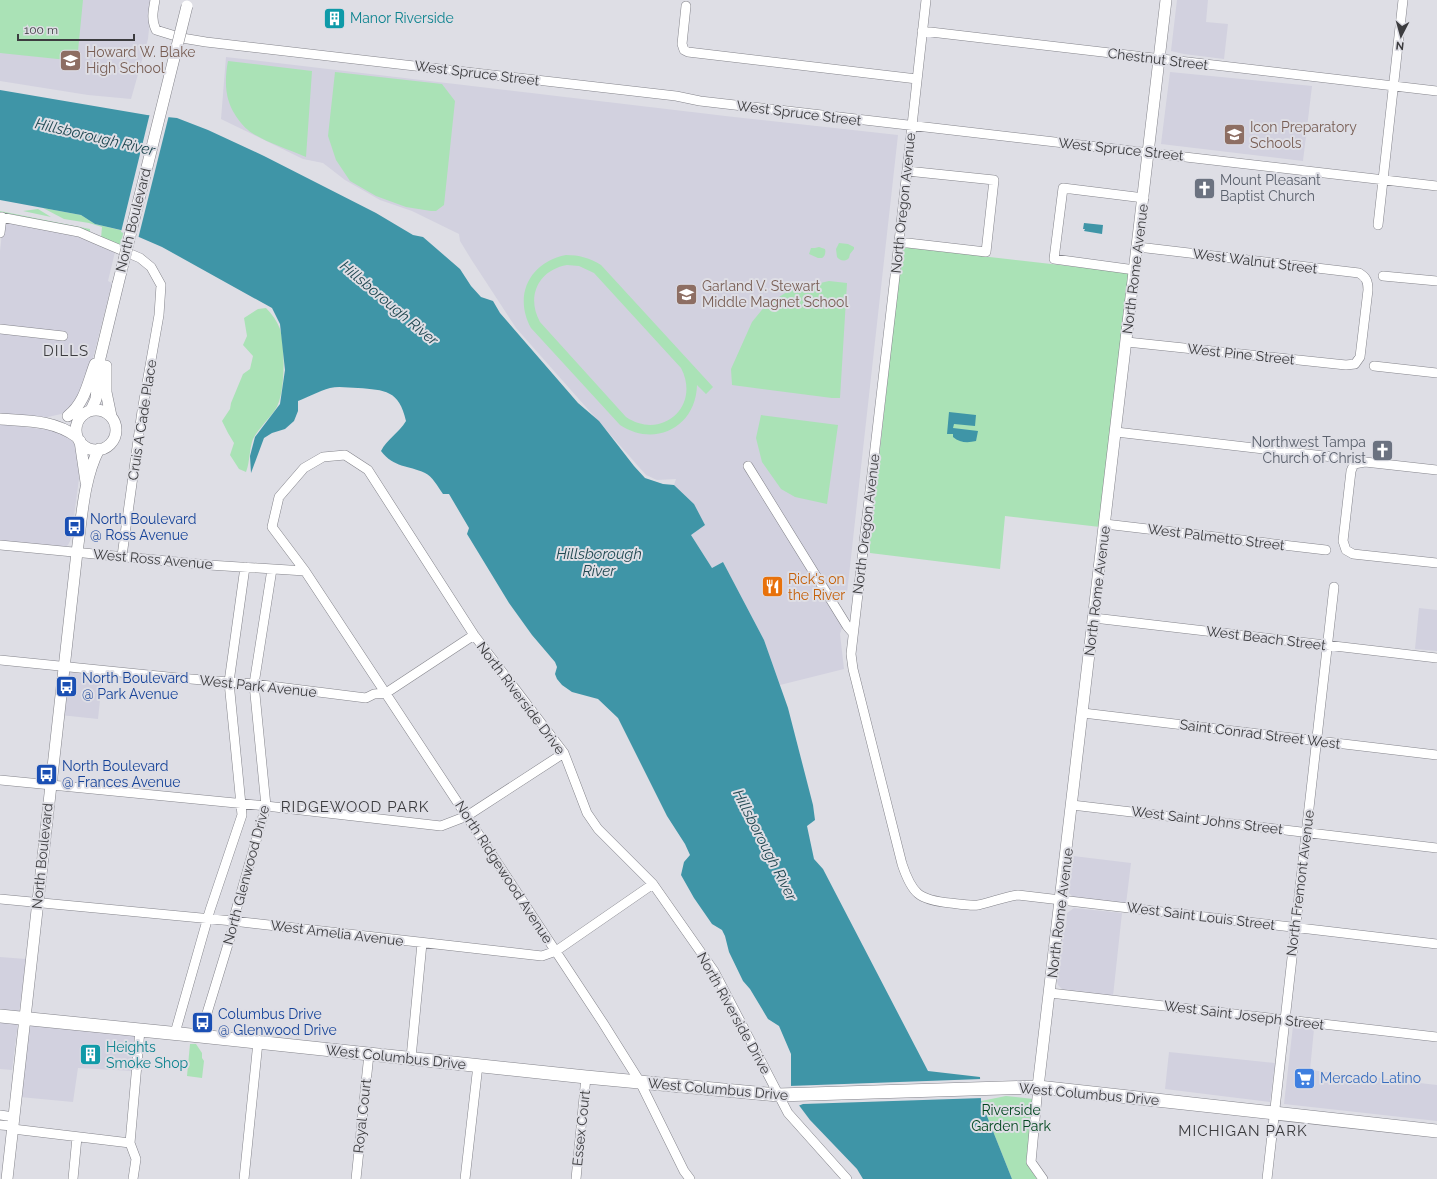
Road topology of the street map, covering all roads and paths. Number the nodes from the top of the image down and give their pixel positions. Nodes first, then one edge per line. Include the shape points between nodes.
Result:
1 (155, 0) edge
2 (926, 0) edge
3 (1166, 0) edge
4 (1403, 0) edge
5 (187, 3) edge
6 (686, 6) dead end
7 (922, 31) junction
8 (1159, 59) junction
9 (917, 79) junction
10 (1393, 86) junction
11 (1437, 91) edge
12 (912, 126) junction
13 (1149, 152) junction
14 (907, 171) junction
15 (1383, 180) junction
16 (1437, 186) edge
17 (1144, 198) junction
18 (1, 217) edge
19 (1378, 225) dead end
20 (0, 233) edge
21 (899, 242) junction
22 (1138, 247) junction
23 (1135, 270) junction
24 (1383, 276) dead end
25 (1437, 281) edge
26 (0, 329) edge
27 (63, 336) dead end
28 (1127, 342) junction
29 (104, 348) junction
30 (1355, 364) joint
31 (1374, 366) dead end
32 (1437, 374) edge
33 (88, 411) junction
34 (68, 416) junction
35 (111, 416) junction
36 (0, 418) edge
37 (46, 422) junction
38 (1116, 432) junction
39 (79, 439) junction
40 (99, 449) junction
41 (1332, 457) dead end
42 (748, 466) dead end
43 (1437, 470) edge
44 (86, 485) junction
45 (1105, 524) junction
46 (0, 545) edge
47 (1326, 550) dead end
48 (77, 552) junction
49 (122, 556) junction
50 (1437, 563) edge
51 (245, 567) junction
52 (272, 569) junction
53 (305, 571) junction
54 (1334, 587) dead end
55 (1094, 618) junction
56 (853, 633) junction
57 (474, 635) junction
58 (1328, 645) junction
59 (1437, 658) edge
60 (0, 660) edge
61 (63, 667) junction
62 (229, 682) junction
63 (254, 684) junction
64 (386, 693) junction
65 (1083, 713) junction
66 (1317, 740) junction
67 (564, 752) junction
68 (1437, 755) edge
69 (0, 780) edge
70 (50, 785) junction
71 (241, 804) junction
72 (1072, 805) junction
73 (266, 806) junction
74 (468, 816) junction
75 (1306, 832) junction
76 (1437, 848) edge
77 (653, 884) junction
78 (0, 899) edge
79 (1061, 900) junction
80 (38, 903) junction
81 (207, 919) junction
82 (233, 921) junction
83 (1295, 927) junction
84 (422, 943) junction
85 (1437, 944) edge
86 (556, 951) junction
87 (1050, 993) junction
88 (0, 1016) edge
89 (25, 1018) junction
90 (1285, 1019) junction
91 (140, 1030) junction
92 (175, 1033) junction
93 (200, 1036) junction
94 (1437, 1037) edge
95 (258, 1042) junction
96 (369, 1054) junction
97 (411, 1058) junction
98 (478, 1065) junction
99 (586, 1077) junction
100 (640, 1082) junction
101 (1038, 1088) junction
102 (785, 1095) junction
103 (1274, 1112) junction
104 (0, 1115) edge
105 (13, 1124) junction
106 (0, 1125) edge
107 (1437, 1131) edge
108 (77, 1137) junction
109 (130, 1143) junction
110 (683, 1175) edge
111 (7, 1179) edge
112 (73, 1179) edge
113 (133, 1179) edge
114 (244, 1179) edge
115 (356, 1179) edge
116 (465, 1179) edge
117 (576, 1179) edge
118 (690, 1179) edge
119 (847, 1179) edge
120 (1042, 1179) edge
121 (1267, 1179) edge

1 - 12 street, West Spruce Street via 152,19 156,30 206,42
2 - 7 street, North Oregon Avenue
3 - 8 street, North Rome Avenue
4 - 10 street
5 - 29 street, North Boulevard, bridge
6 - 9 street via 682,44 688,52
7 - 8 street, Chestnut Street
7 - 9 street, North Oregon Avenue
8 - 10 street, Chestnut Street
8 - 13 street, North Rome Avenue
9 - 12 street, North Oregon Avenue
10 - 11 street, Chestnut Street
10 - 15 street
12 - 13 street, West Spruce Street
12 - 14 street, North Oregon Avenue
13 - 15 street, West Spruce Street
13 - 17 street, North Rome Avenue
14 - 21 street, North Oregon Avenue
14 - 21 street via 994,180 986,252
15 - 16 street, West Spruce Street
15 - 19 street
17 - 22 street, North Rome Avenue
17 - 23 street via 1063,188 1054,259
18 - 20 street
18 - 49 street, Cruis A Cade Place via 79,232 101,241 140,258 152,267 161,284 160,315 142,411
21 - 56 street, North Oregon Avenue
22 - 23 street, North Rome Avenue
22 - 30 street, West Walnut Street via 1358,273 1364,276 1368,282 1360,357
23 - 28 street, North Rome Avenue
24 - 25 street
26 - 27 street
28 - 30 street, West Pine Street
28 - 38 street, North Rome Avenue
29 - 33 street, North Boulevard via 99,364 96,399
29 - 34 street via 80,402
29 - 35 street, North Boulevard via 106,392
31 - 32 street
33 - 34 street
33 - 35 street via 102,411
33 - 39 street via 76,427
34 - 37 street
35 - 40 street via 116,433 110,444
36 - 37 street
37 - 39 street via 70,432
38 - 41 street
38 - 45 street, North Rome Avenue
39 - 40 street via 86,447
39 - 44 street, North Boulevard
40 - 44 street, North Boulevard
42 - 56 street
43 - 50 street via 1365,462 1354,464 1343,541 1346,550 1353,554
44 - 48 street, North Boulevard
45 - 47 street, West Palmetto Street
45 - 55 street, North Rome Avenue
46 - 48 street, West Ross Avenue
48 - 49 street, West Ross Avenue
48 - 61 street, North Boulevard
49 - 51 street, West Ross Avenue
51 - 52 street, West Ross Avenue
51 - 62 street, North Glenwood Drive
52 - 53 street, West Ross Avenue
52 - 63 street, North Glenwood Drive
53 - 57 street, North Riverside Drive via 272,527 279,497 304,468 323,457 345,455 368,470
53 - 64 street, North Ridgewood Avenue
54 - 58 street, North Fremont Avenue
55 - 58 street, West Beach Street
55 - 65 street, North Rome Avenue
56 - 79 street, North Oregon Avenue via 853,669 902,864 913,889 920,896 933,901 970,905 1018,895
57 - 64 street, West Park Avenue
57 - 67 street, North Riverside Drive
58 - 59 street, West Beach Street
58 - 66 street, North Fremont Avenue
60 - 61 street, West Park Avenue
61 - 62 street, West Park Avenue
61 - 70 street, North Boulevard
62 - 63 street, West Park Avenue
62 - 71 street, North Glenwood Drive
63 - 64 street, West Park Avenue via 366,698
63 - 73 street, North Glenwood Drive
64 - 74 street, North Ridgewood Avenue
65 - 66 street, Saint Conrad Street West
65 - 72 street, North Rome Avenue
66 - 68 street, Saint Conrad Street West
66 - 75 street, North Fremont Avenue
67 - 74 street
67 - 77 street, North Riverside Drive via 587,813 598,829
69 - 70 street
70 - 71 street
70 - 80 street, North Boulevard
71 - 73 street
71 - 81 street, North Glenwood Drive via 242,815
72 - 75 street, West Saint Johns Street
72 - 79 street, North Rome Avenue
73 - 74 street via 441,826
73 - 82 street, North Glenwood Drive
74 - 86 street, North Ridgewood Avenue
75 - 76 street, West Saint Johns Street
75 - 83 street, North Fremont Avenue
77 - 86 street, West Amelia Avenue
77 - 102 street, North Riverside Drive via 714,971
78 - 80 street, West Amelia Avenue
79 - 83 street, West Saint Louis Street
79 - 87 street, North Rome Avenue
80 - 81 street, West Amelia Avenue
80 - 89 street, North Boulevard
81 - 82 street, West Amelia Avenue
81 - 92 street, North Glenwood Drive
82 - 84 street, West Amelia Avenue
82 - 93 street, North Glenwood Drive
83 - 85 street, West Saint Louis Street
83 - 90 street, North Fremont Avenue
84 - 86 street, West Amelia Avenue via 542,956
84 - 97 street
86 - 100 street, North Ridgewood Avenue
87 - 90 street, West Saint Joseph Street
87 - 101 street, North Rome Avenue
88 - 89 main road, West Columbus Drive
89 - 91 main road, West Columbus Drive
89 - 105 street, North Boulevard
90 - 94 street, West Saint Joseph Street
90 - 103 street, North Fremont Avenue
91 - 92 main road, West Columbus Drive
91 - 109 street
92 - 93 main road, West Columbus Drive
93 - 95 main road, West Columbus Drive
95 - 96 main road, West Columbus Drive
95 - 114 street
96 - 97 main road, West Columbus Drive
96 - 115 street, Royal Court
97 - 98 main road, West Columbus Drive
98 - 99 main road, West Columbus Drive
98 - 116 street
99 - 100 main road, West Columbus Drive
99 - 117 street, Essex Court
100 - 102 main road, West Columbus Drive
100 - 110 street, North Ridgewood Avenue
101 - 102 main road, West Columbus Drive
101 - 103 main road, West Columbus Drive
101 - 120 street, North Rome Avenue via 1031,1162
102 - 119 street, North Riverside Drive via 788,1113
103 - 107 main road, West Columbus Drive
103 - 121 street, North Fremont Avenue
104 - 105 street
105 - 106 street
105 - 108 street
105 - 111 street, North Boulevard
108 - 109 street
108 - 112 street
109 - 113 street via 136,1159
110 - 118 street, North Ridgewood Avenue

